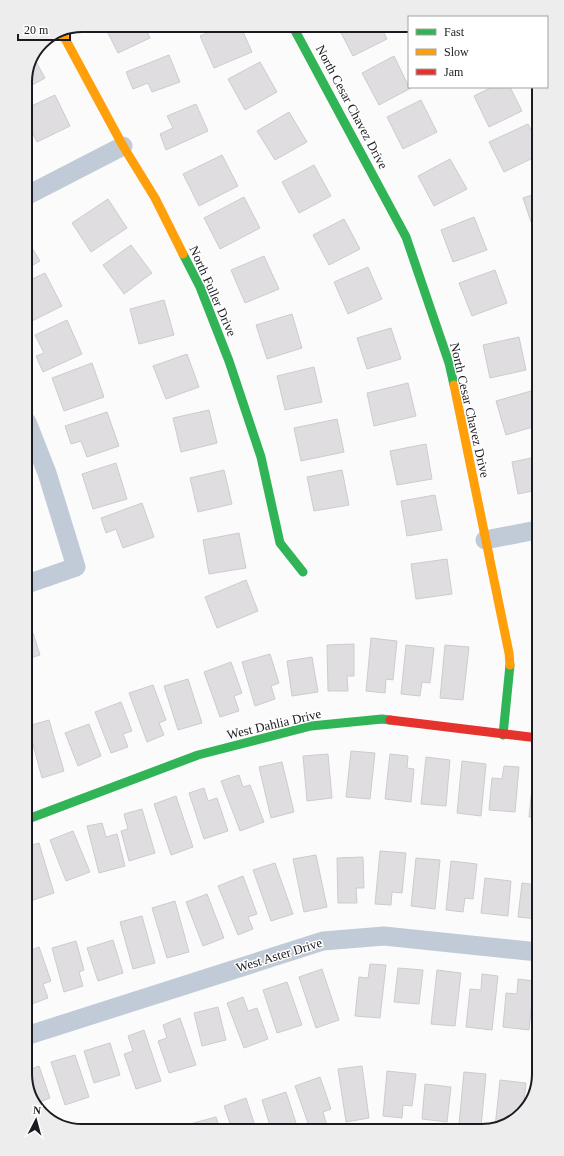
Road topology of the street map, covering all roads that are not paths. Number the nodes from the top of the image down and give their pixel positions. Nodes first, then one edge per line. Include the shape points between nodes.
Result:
1 (296, 32) edge
2 (64, 36) edge
3 (123, 146) junction
4 (32, 193) edge
5 (32, 437) edge
6 (532, 531) edge
7 (485, 540) junction
8 (304, 572) dead end
9 (32, 582) edge
10 (503, 734) junction
11 (532, 737) edge
12 (32, 817) edge
13 (532, 951) edge
14 (32, 1034) edge

1 - 7 street, North Cesar Chavez Drive via 406,237 449,363
2 - 3 street, North Fuller Drive
3 - 4 street
3 - 8 street, North Fuller Drive via 155,198 200,287 229,361 261,457 280,543
5 - 9 street via 47,473 76,567
6 - 7 street
7 - 10 street, North Cesar Chavez Drive via 509,653 510,670
10 - 11 street, West Dahlia Drive
10 - 12 street, West Dahlia Drive via 382,719 311,726 198,755
13 - 14 street, West Aster Drive via 384,936 323,941

